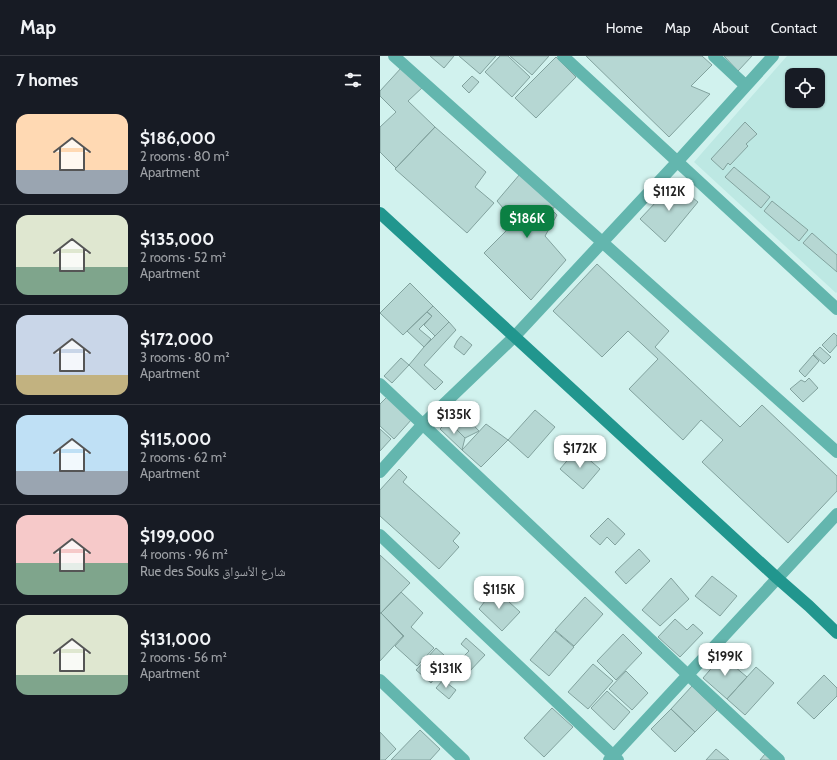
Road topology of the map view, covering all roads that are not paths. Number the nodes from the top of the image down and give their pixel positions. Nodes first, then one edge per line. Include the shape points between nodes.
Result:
1 (394, 56) edge
2 (563, 56) edge
3 (714, 56) edge
4 (773, 56) edge
5 (746, 86) junction
6 (678, 161) junction
7 (380, 213) edge
8 (602, 242) junction
9 (837, 309) edge
10 (514, 336) junction
11 (380, 384) edge
12 (423, 424) junction
13 (837, 452) edge
14 (380, 472) edge
15 (837, 514) edge
16 (380, 535) edge
17 (777, 578) junction
18 (837, 633) edge
19 (688, 675) junction
20 (380, 680) edge
21 (613, 758) edge
22 (464, 760) edge
23 (779, 760) edge

1 - 8 street
2 - 6 street
3 - 5 street
4 - 5 street
5 - 6 street
6 - 8 street
6 - 9 street
7 - 10 street
8 - 10 street
8 - 13 street
10 - 12 street
10 - 17 street
11 - 12 street
12 - 14 street
12 - 19 street
15 - 17 street
16 - 21 street
17 - 18 street
17 - 19 street
19 - 21 street
19 - 23 street
20 - 22 street

